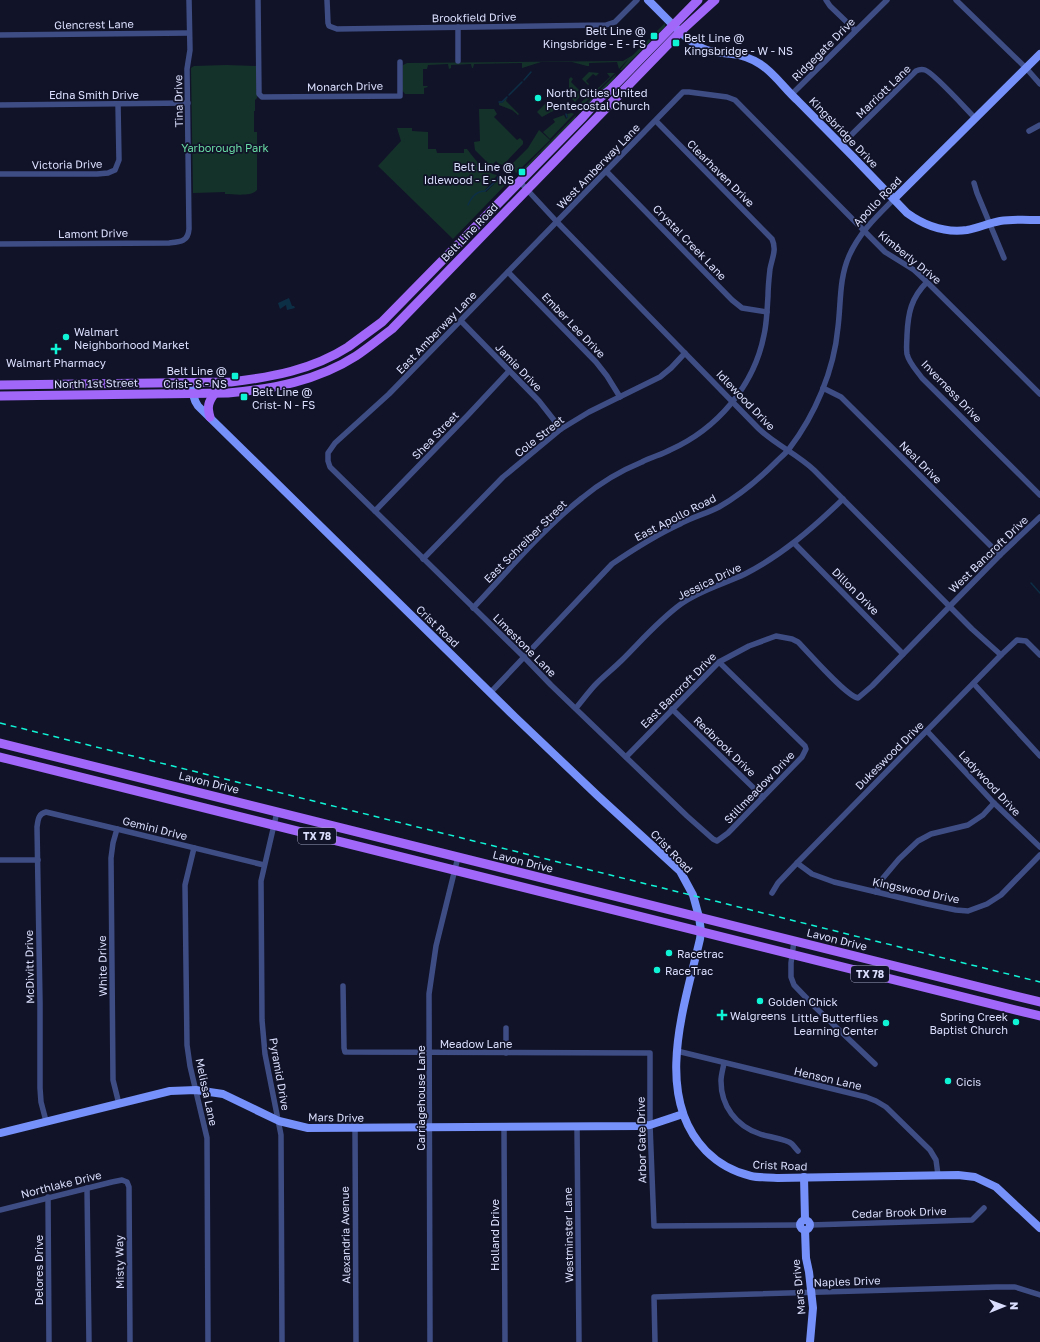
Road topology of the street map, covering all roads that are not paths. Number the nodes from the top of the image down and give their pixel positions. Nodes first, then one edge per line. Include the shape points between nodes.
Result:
1 (189, 0) edge
2 (258, 0) edge
3 (327, 0) edge
4 (637, 0) edge
5 (648, 0) edge
6 (698, 0) edge
7 (715, 0) edge
8 (826, 0) edge
9 (887, 0) edge
10 (956, 0) edge
11 (458, 27) junction
12 (677, 28) junction
13 (855, 30) junction
14 (189, 33) junction
15 (0, 35) edge
16 (1040, 54) edge
17 (458, 61) dead end
18 (400, 62) dead end
19 (1026, 68) junction
20 (1040, 84) edge
21 (791, 95) junction
22 (735, 100) joint
23 (188, 103) junction
24 (0, 104) edge
25 (118, 104) junction
26 (584, 117) junction
27 (975, 118) junction
28 (656, 121) junction
29 (591, 124) junction
30 (1040, 125) edge
31 (1029, 131) dead end
32 (841, 145) junction
33 (606, 171) junction
34 (0, 174) edge
35 (520, 182) junction
36 (974, 183) dead end
37 (527, 189) junction
38 (894, 199) junction
39 (1040, 220) edge
40 (557, 222) junction
41 (990, 224) junction
42 (863, 231) junction
43 (186, 239) joint
44 (772, 239) joint
45 (0, 244) edge
46 (1004, 258) dead end
47 (508, 272) junction
48 (927, 282) junction
49 (767, 312) junction
50 (461, 321) junction
51 (685, 353) junction
52 (509, 371) junction
53 (191, 382) junction
54 (95, 384) junction
55 (0, 385) edge
56 (823, 388) junction
57 (216, 393) junction
58 (192, 394) junction
59 (1040, 394) edge
60 (97, 395) junction
61 (0, 396) edge
62 (620, 397) junction
63 (733, 402) junction
64 (210, 417) junction
65 (561, 429) junction
66 (788, 450) junction
67 (328, 453) joint
68 (1040, 495) edge
69 (843, 499) junction
70 (375, 511) junction
71 (1040, 517) edge
72 (794, 543) junction
73 (1000, 555) junction
74 (423, 559) junction
75 (950, 606) junction
76 (473, 608) junction
77 (904, 654) junction
78 (1001, 655) junction
79 (1040, 655) edge
80 (524, 657) junction
81 (719, 662) junction
82 (974, 684) junction
83 (490, 692) junction
84 (576, 708) junction
85 (672, 709) junction
86 (927, 731) junction
87 (0, 743) edge
88 (1040, 756) edge
89 (0, 757) edge
90 (626, 757) junction
91 (763, 797) junction
92 (994, 803) junction
93 (278, 812) junction
94 (42, 814) joint
95 (274, 826) junction
96 (117, 829) junction
97 (373, 836) junction
98 (720, 839) joint
99 (1040, 847) edge
100 (194, 848) junction
101 (369, 849) junction
102 (1040, 855) edge
103 (458, 857) junction
104 (0, 860) edge
105 (38, 860) junction
106 (797, 863) junction
107 (264, 866) junction
108 (455, 870) junction
109 (876, 892) junction
110 (772, 893) dead end
111 (699, 917) junction
112 (701, 931) junction
113 (794, 941) junction
114 (791, 954) junction
115 (343, 986) dead end
116 (974, 986) junction
117 (971, 999) junction
118 (1040, 1002) edge
119 (1040, 1016) edge
120 (506, 1028) dead end
121 (677, 1051) junction
122 (506, 1053) junction
123 (650, 1053) joint
124 (430, 1054) junction
125 (724, 1063) junction
126 (875, 1064) dead end
127 (196, 1090) junction
128 (119, 1104) junction
129 (683, 1114) junction
130 (46, 1121) junction
131 (279, 1121) junction
132 (650, 1125) junction
133 (504, 1127) junction
134 (577, 1127) junction
135 (355, 1128) junction
136 (430, 1128) junction
137 (0, 1133) edge
138 (798, 1151) dead end
139 (938, 1175) junction
140 (804, 1177) junction
141 (127, 1182) joint
142 (87, 1188) junction
143 (48, 1198) junction
144 (984, 1208) dead end
145 (0, 1210) edge
146 (805, 1225) junction
147 (654, 1226) joint
148 (1040, 1228) edge
149 (812, 1292) junction
150 (1040, 1295) edge
151 (49, 1342) edge
152 (89, 1342) edge
153 (130, 1342) edge
154 (208, 1342) edge
155 (282, 1342) edge
156 (356, 1342) edge
157 (430, 1342) edge
158 (504, 1342) edge
159 (579, 1342) edge
160 (655, 1342) edge
161 (810, 1342) edge

1 - 14 street, Tina Drive
2 - 18 street, Monarch Drive via 259,94 262,97 400,96
3 - 11 street, Brookfield Drive via 328,23 333,28
4 - 11 street, Brookfield Drive via 615,22 606,25
5 - 12 street, Kingsbridge Drive
6 - 12 main road, Belt Line Road
7 - 12 main road, Belt Line Road
8 - 13 street
9 - 13 street, Ridgegate Drive
10 - 19 street
11 - 17 street
12 - 21 street, Kingsbridge Drive via 702,48 720,54 748,58 761,64
12 - 26 main road, Belt Line Road via 600,98
12 - 29 main road, Belt Line Road
13 - 21 street, Ridgegate Drive
14 - 15 street, Glencrest Lane
14 - 23 street, Tina Drive
16 - 19 street, Apollo Road
19 - 20 street
19 - 27 street, Apollo Road
21 - 32 street, Kingsbridge Drive
22 - 28 street, West Amberway Lane via 683,92
22 - 42 street, Kimberly Drive
23 - 25 street, Edna Smith Drive
23 - 43 street, Tina Drive via 189,232
24 - 25 street, Edna Smith Drive
25 - 34 street, Victoria Drive via 119,160 115,170 98,174
26 - 29 main road
26 - 35 main road, Belt Line Road
27 - 32 street, Marriott Lane via 937,79 925,70 919,70
27 - 38 street, Apollo Road
28 - 33 street, West Amberway Lane
28 - 44 street, Clearhaven Drive
29 - 37 main road, Belt Line Road
30 - 31 street
32 - 38 street, Kingsbridge Drive
33 - 40 street, West Amberway Lane
33 - 49 street, Crystal Creek Lane via 732,300 742,308
35 - 37 street, Idlewood Drive
35 - 53 main road, Belt Line Road via 382,322 347,348 312,365 262,379
36 - 41 street
37 - 40 street, Idlewood Drive
37 - 57 main road, Belt Line Road via 392,329 355,356 317,376 286,385 261,390
38 - 41 street, Kingsbridge Drive via 915,219 936,228 966,230
38 - 42 street, Apollo Road
39 - 41 street, Kingsbridge Drive via 1009,220
40 - 47 street, East Amberway Lane
40 - 51 street, Idlewood Drive
41 - 46 street
42 - 48 street, Kimberly Drive via 885,252 914,270
42 - 56 street, Apollo Road via 853,247 844,271 839,300 837,339
43 - 45 street, Lamont Drive via 182,242 169,243
44 - 49 street, East Schreiber Street via 775,252 769,281
47 - 50 street, East Amberway Lane
47 - 62 street, Ember Lee Drive via 596,362
48 - 59 street, Kimberly Drive
48 - 68 street, Inverness Drive via 912,303 909,316 908,354 914,367 922,378
49 - 63 street, East Schreiber Street via 764,335 756,362
50 - 52 street, Jamie Drive
50 - 67 street, East Amberway Lane via 389,394 335,443
51 - 62 street, Cole Street via 660,377
51 - 63 street, Idlewood Drive
52 - 65 street, Jamie Drive via 539,401
52 - 70 street, Shea Street
53 - 54 main road, North 1st Street
53 - 58 street, Crist Road
54 - 55 main road, North 1st Street
54 - 60 main road
56 - 66 street, Apollo Road via 813,410
56 - 73 street, Neal Drive via 841,397
57 - 58 main road, Belt Line Road
57 - 64 main road via 208,405
58 - 60 main road, North 1st Street
58 - 64 street, Crist Road via 195,402
60 - 61 main road, North 1st Street
62 - 65 street, Cole Street
63 - 66 street, Idlewood Drive via 769,438
63 - 76 street, East Schreiber Street via 708,428 693,438 606,480 581,498 544,532
64 - 83 street, Crist Road
65 - 74 street, Cole Street via 503,477
66 - 69 street, Idlewood Drive via 804,460
66 - 80 street, East Apollo Road via 745,489 719,507 666,530 612,564
67 - 70 street, Limestone Lane via 330,467
69 - 72 street, Jessica Drive
69 - 75 street, Idlewood Drive
70 - 74 street, Limestone Lane
71 - 73 street, West Bancroft Drive
72 - 77 street, Dillon Drive
72 - 84 street, Jessica Drive via 769,561 682,604 657,624 596,684
73 - 75 street, West Bancroft Drive
74 - 76 street, Limestone Lane
75 - 77 street, East Bancroft Drive
75 - 78 street, Idlewood Drive
76 - 80 street, Limestone Lane
77 - 81 street, East Bancroft Drive via 858,698 792,639 776,636 749,646
78 - 79 street, Dukeswood Drive via 1017,640 1026,641
78 - 82 street, Dukeswood Drive
80 - 83 street, East Apollo Road
80 - 84 street, Limestone Lane
81 - 85 street, East Bancroft Drive
81 - 91 street, Stillmeadow Drive via 806,746 802,757
82 - 86 street, Dukeswood Drive
82 - 88 street
83 - 111 street, Crist Road via 680,871 693,895
84 - 90 street, Limestone Lane
85 - 90 street, East Bancroft Drive
85 - 91 street, Redbrook Drive
86 - 92 street, Ladywood Drive
86 - 106 street, Dukeswood Drive
87 - 93 main road, Lavon Drive / TX 78
89 - 95 main road, TX 78
90 - 98 street, Limestone Lane via 713,839
91 - 98 street, Stillmeadow Drive
92 - 99 street, Ladywood Drive
92 - 109 street via 983,815 968,825 931,834 918,841 883,878
93 - 95 street, Pyramid Drive
93 - 97 main road, Lavon Drive / TX 78
94 - 96 street, Gemini Drive via 46,812
94 - 105 street, McDivitt Drive via 37,827
95 - 101 main road, TX 78
95 - 107 street, Pyramid Drive
96 - 100 street, Gemini Drive
96 - 128 street, White Drive via 111,858 113,1080
97 - 101 main road
97 - 103 main road, Lavon Drive / TX 78
100 - 107 street, Gemini Drive
100 - 127 street, Melissa Lane via 185,885 187,1038
101 - 108 main road, TX 78
102 - 109 street, Kingswood Drive via 1001,895 968,911
103 - 108 street, Carriagehouse Lane
103 - 111 main road, Lavon Drive / TX 78
104 - 105 street
105 - 130 street, McDivitt Drive via 40,1088
106 - 109 street, Kingswood Drive via 812,874
106 - 110 street, Dukeswood Drive
107 - 131 street, Pyramid Drive via 261,881 262,1020 265,1054
108 - 112 main road, TX 78
108 - 124 street, Carriagehouse Lane via 436,946 429,994
111 - 112 street, Crist Road
111 - 113 main road, Lavon Drive / TX 78
112 - 114 main road, TX 78
112 - 121 street, Crist Road via 680,1025
113 - 114 street
113 - 116 main road, Lavon Drive / TX 78
114 - 117 main road, TX 78
114 - 126 street via 794,985
115 - 124 street, Meadow Lane via 345,1052
116 - 117 main road
116 - 118 main road, Lavon Drive / TX 78
117 - 119 main road, TX 78
120 - 122 street
121 - 125 street, Henson Lane
121 - 129 street, Crist Road via 677,1084
122 - 123 street, Meadow Lane
122 - 124 street, Meadow Lane
123 - 132 street, Arbor Gate Drive
124 - 136 street, Carriagehouse Lane
125 - 138 street via 722,1092 725,1104 732,1115 749,1130 791,1143
125 - 139 street, Henson Lane via 876,1101 886,1107 930,1150 936,1160
127 - 128 street, Mars Drive via 170,1092
127 - 131 street, Mars Drive via 223,1094
127 - 154 street, Melissa Lane via 207,1138
128 - 130 street, Mars Drive
129 - 132 street, Mars Drive
129 - 140 street, Crist Road via 697,1142 724,1165 750,1176
130 - 137 street, Mars Drive
131 - 135 street, Mars Drive via 308,1128
131 - 155 street, Pyramid Drive
132 - 134 street, Mars Drive
132 - 147 street, Arbor Gate Drive
133 - 134 street, Mars Drive
133 - 136 street, Mars Drive
133 - 158 street, Holland Drive
134 - 159 street, Westminster Lane
135 - 136 street, Mars Drive
135 - 156 street, Alexandria Avenue
136 - 157 street, Carriagehouse Lane
139 - 140 street, Crist Road
139 - 148 street, Crist Road via 958,1174 987,1182
140 - 146 street, Mars Drive
141 - 142 street, Northlake Drive via 122,1180
141 - 153 street, Misty Way
142 - 143 street, Northlake Drive
142 - 152 street
143 - 145 street, Northlake Drive
143 - 151 street, Delores Drive
144 - 146 street, Cedar Brook Drive via 972,1220
146 - 147 street, Cedar Brook Drive
146 - 149 street, Mars Drive via 806,1258
149 - 150 street, Naples Drive via 996,1287 1015,1288
149 - 160 street, Naples Drive via 654,1297
149 - 161 street, Mars Drive

